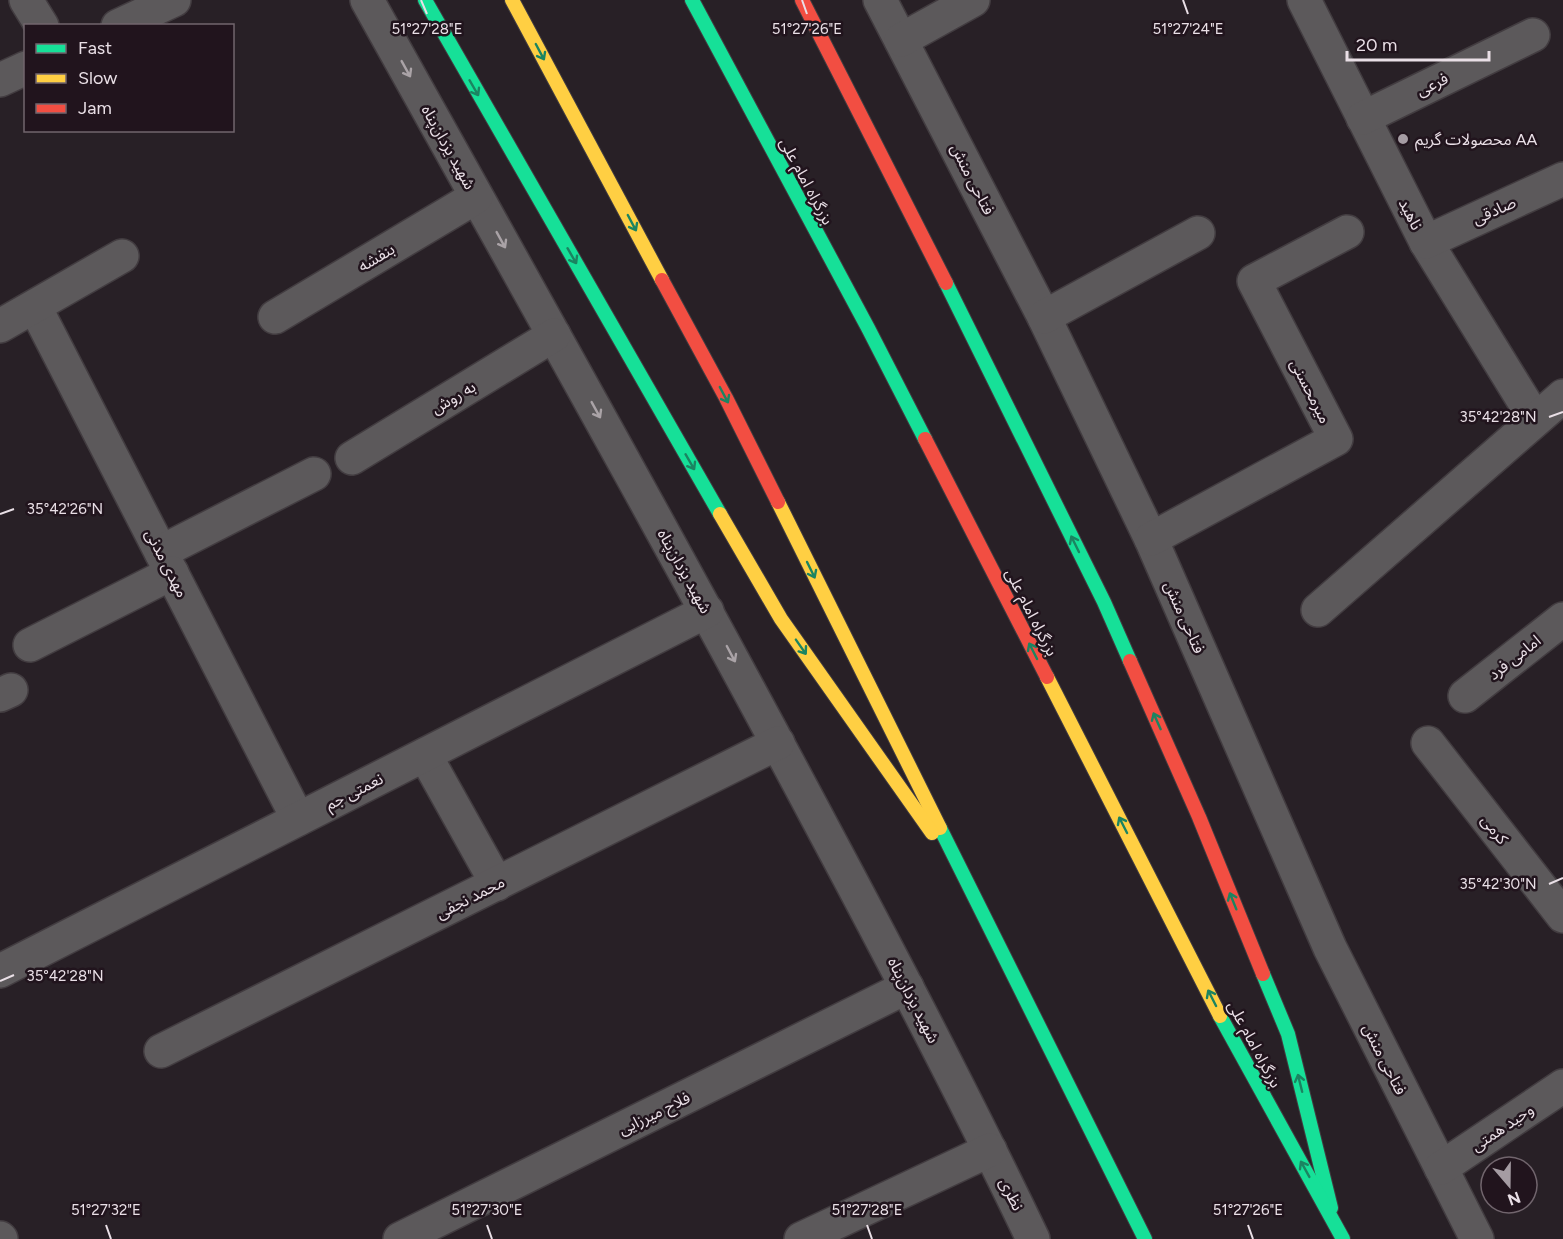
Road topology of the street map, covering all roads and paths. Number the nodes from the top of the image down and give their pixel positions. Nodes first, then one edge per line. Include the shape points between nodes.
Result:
1 (26, 0) edge
2 (174, 0) edge
3 (367, 0) edge
4 (425, 0) edge
5 (512, 0) edge
6 (692, 0) edge
7 (802, 0) edge
8 (879, 0) edge
9 (973, 0) edge
10 (1304, 0) edge
11 (41, 24) edge
12 (122, 24) edge
13 (1533, 34) dead end
14 (901, 40) junction
15 (24, 69) edge
16 (0, 80) edge
17 (1363, 118) junction
18 (1563, 179) edge
19 (476, 196) junction
20 (1347, 232) dead end
21 (1198, 233) dead end
22 (1425, 242) junction
23 (122, 256) dead end
24 (35, 307) junction
25 (275, 317) dead end
26 (1044, 317) junction
27 (0, 326) edge
28 (554, 335) junction
29 (1563, 396) edge
30 (1535, 419) junction
31 (352, 458) dead end
32 (314, 474) dead end
33 (1151, 539) junction
34 (167, 563) junction
35 (1318, 610) dead end
36 (707, 611) junction
37 (1563, 619) edge
38 (30, 645) dead end
39 (1466, 696) dead end
40 (778, 743) junction
41 (1428, 743) dead end
42 (425, 754) junction
43 (298, 819) junction
44 (964, 879) junction
45 (497, 884) junction
46 (1563, 916) edge
47 (0, 971) edge
48 (907, 987) junction
49 (161, 1052) dead end
50 (1563, 1086) edge
51 (990, 1150) junction
52 (1441, 1168) junction
53 (1335, 1222) junction
54 (400, 1239) edge
55 (801, 1239) edge
56 (1033, 1239) edge
57 (1145, 1239) edge
58 (1343, 1239) edge
59 (1477, 1239) edge

1 - 11 street
2 - 12 street
3 -> 19 street, شهید یزدان‌پناه
4 -> 44 main road via 781,619
5 -> 44 main road via 726,398
53 -> 6 main road, بزرگراه امام علی via 1242,1058 868,328
53 -> 7 main road via 1288,1034 1199,817 1098,591
8 - 14 street, فتاحی منش
9 - 14 street
10 - 17 street, ناهید
13 - 17 street, فرعی
14 - 26 street, فتاحی منش
15 - 16 street
17 - 22 street, ناهید
18 - 22 street, صادقی
19 - 25 street, بنفشه
19 -> 28 street, شهید یزدان‌پناه
20 - 33 street, میرمحسنی via 1254,281 1336,439
21 - 26 street
22 - 30 street, ناهید
23 - 24 street
24 - 27 street
24 - 34 street, مهدی مدنی
26 - 33 street, فتاحی منش
28 - 31 street, به روش
28 -> 36 street, شهید یزدان‌پناه
29 - 30 street
30 - 35 street
32 - 34 street
33 - 52 street, فتاحی منش via 1330,948
34 - 38 street
34 - 43 street, مهدی مدنی
36 -> 40 street, شهید یزدان‌پناه
36 - 42 street, نعمتی جم
37 - 39 street, امامی فرد
40 - 45 street, محمد نجفی
40 - 48 street, شهید یزدان‌پناه
41 - 46 street, کرمی
42 - 43 street, نعمتی جم
42 - 45 street
43 - 47 street, نعمتی جم
44 - 57 main road
45 - 49 street, محمد نجفی
48 - 51 street, شهید یزدان‌پناه
48 - 54 street, فلاح میرزایی
50 - 52 street, وحید همتی
51 - 55 street
51 - 56 street, نظری
52 - 59 street, فتاحی منش
53 - 58 main road, بزرگراه امام علی

